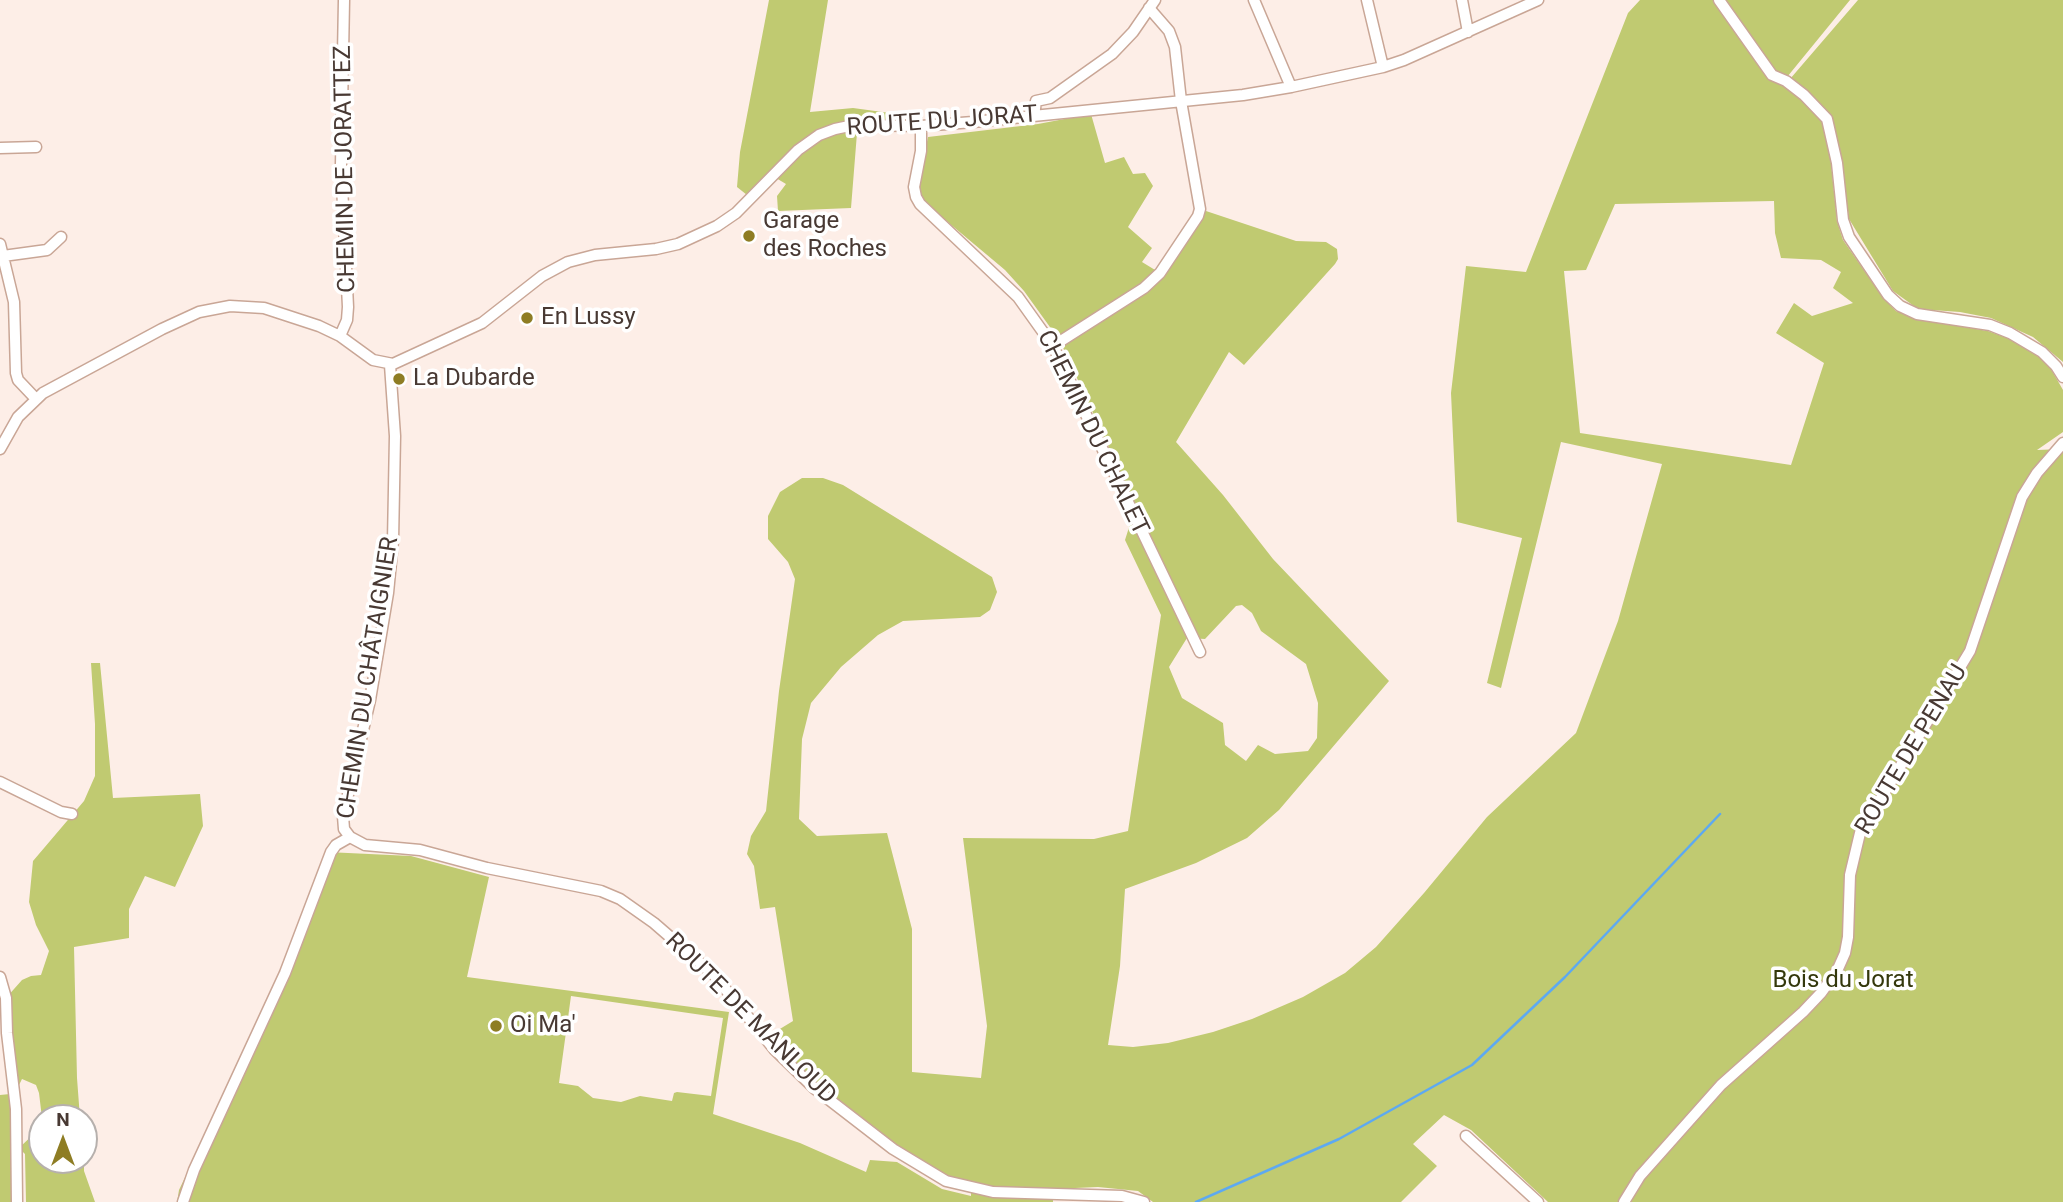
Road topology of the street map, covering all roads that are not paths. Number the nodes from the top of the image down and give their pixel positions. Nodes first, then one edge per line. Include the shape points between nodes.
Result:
1 (345, 0) edge
2 (1254, 0) edge
3 (1367, 0) edge
4 (1462, 0) edge
5 (1538, 0) edge
6 (1718, 0) edge
7 (1152, 4) edge
8 (1468, 32) junction
9 (1383, 67) junction
10 (1291, 88) junction
11 (1181, 101) junction
12 (1034, 116) junction
13 (921, 126) junction
14 (36, 147) dead end
15 (0, 148) edge
16 (61, 237) dead end
17 (0, 244) edge
18 (3, 256) junction
19 (340, 336) junction
20 (1053, 346) junction
21 (390, 365) junction
22 (2063, 377) edge
23 (36, 399) junction
24 (2063, 443) edge
25 (0, 449) edge
26 (1200, 652) dead end
27 (0, 782) edge
28 (72, 814) dead end
29 (350, 837) junction
30 (0, 977) edge
31 (1466, 1136) dead end
32 (17, 1202) edge
33 (183, 1202) edge
34 (1144, 1202) edge
35 (1538, 1202) edge
36 (1623, 1202) edge

1 - 19 street, CHEMIN DE JORATTEZ via 341,164 348,307
2 - 10 street
3 - 9 street
4 - 8 street
5 - 8 street, ROUTE DU JORAT
6 - 22 street via 1772,75 1804,96 1827,119 1843,220 1849,237 1888,295 1917,314 1990,325 2010,333 2042,352
7 - 11 street via 1172,36
7 - 12 street via 1112,54 1050,98 1036,101
8 - 9 street, ROUTE DU JORAT
9 - 10 street, ROUTE DU JORAT
10 - 11 street, ROUTE DU JORAT
11 - 12 street, ROUTE DU JORAT
11 - 20 street via 1200,201 1198,216 1160,273 1144,288
12 - 13 street, ROUTE DU JORAT
13 - 20 street, CHEMIN DU CHALET via 914,187 920,204 1018,297
13 - 21 street, ROUTE DU JORAT via 854,125 820,135 717,226 678,244 568,262 542,276 482,323
14 - 15 street
16 - 18 street via 47,250
17 - 18 street
18 - 23 street via 14,302 16,373
19 - 21 street via 368,358
19 - 23 street via 264,308 199,312
20 - 26 street, CHEMIN DU CHALET
21 - 29 street, CHEMIN DU CHÂTAIGNIER via 395,436 393,541 370,700 343,816
23 - 25 street via 12,425
24 - 36 street, ROUTE DE PENAU via 2022,497 1970,652 1860,833 1850,874 1848,937 1837,971 1803,1012 1721,1085 1640,1176
27 - 28 street
29 - 33 street, CHEMIN DU CHÂTAIGNIER via 331,851 285,973
29 - 34 street, ROUTE DE MANLOUD via 365,845 420,850 620,899 714,975 774,1049 814,1088 893,1149 946,1181 993,1192 1122,1196
30 - 32 street via 16,1109
31 - 35 street

